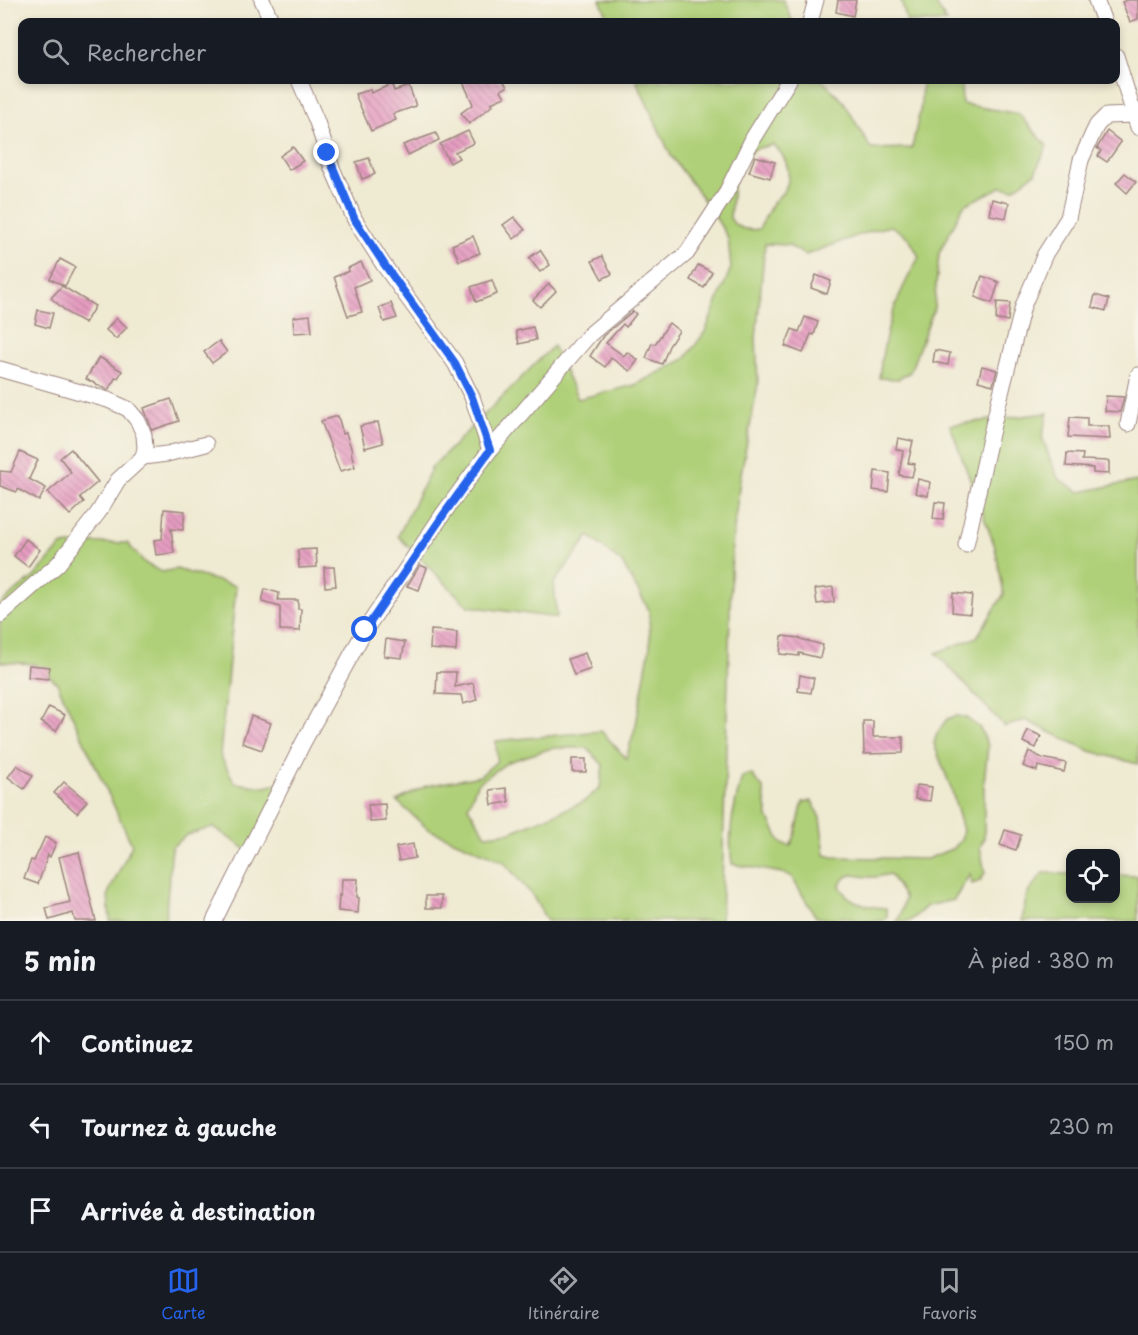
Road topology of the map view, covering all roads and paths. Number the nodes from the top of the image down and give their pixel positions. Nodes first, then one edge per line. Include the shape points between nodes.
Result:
1 (262, 0) edge
2 (816, 0) edge
3 (1096, 0) edge
4 (270, 18) edge
5 (811, 18) edge
6 (1103, 18) edge
7 (1120, 68) edge
8 (301, 84) edge
9 (787, 84) edge
10 (1137, 118) edge
11 (0, 369) edge
12 (1138, 375) edge
13 (1128, 424) dead end
14 (206, 444) dead end
15 (490, 450) junction
16 (143, 457) junction
17 (966, 545) dead end
18 (0, 615) edge
19 (214, 921) edge

1 - 4 street
2 - 5 street
3 - 6 street
7 - 10 street
8 - 15 street via 355,220 455,363 472,397
9 - 15 street via 753,138 725,195 687,253 589,335
10 - 17 street via 1106,116 1097,124 1081,160 1068,218 1045,254 1026,298
11 - 16 street via 128,409 144,435
12 - 13 street
14 - 16 street
15 - 19 street via 365,630
16 - 18 street via 118,480 58,564

